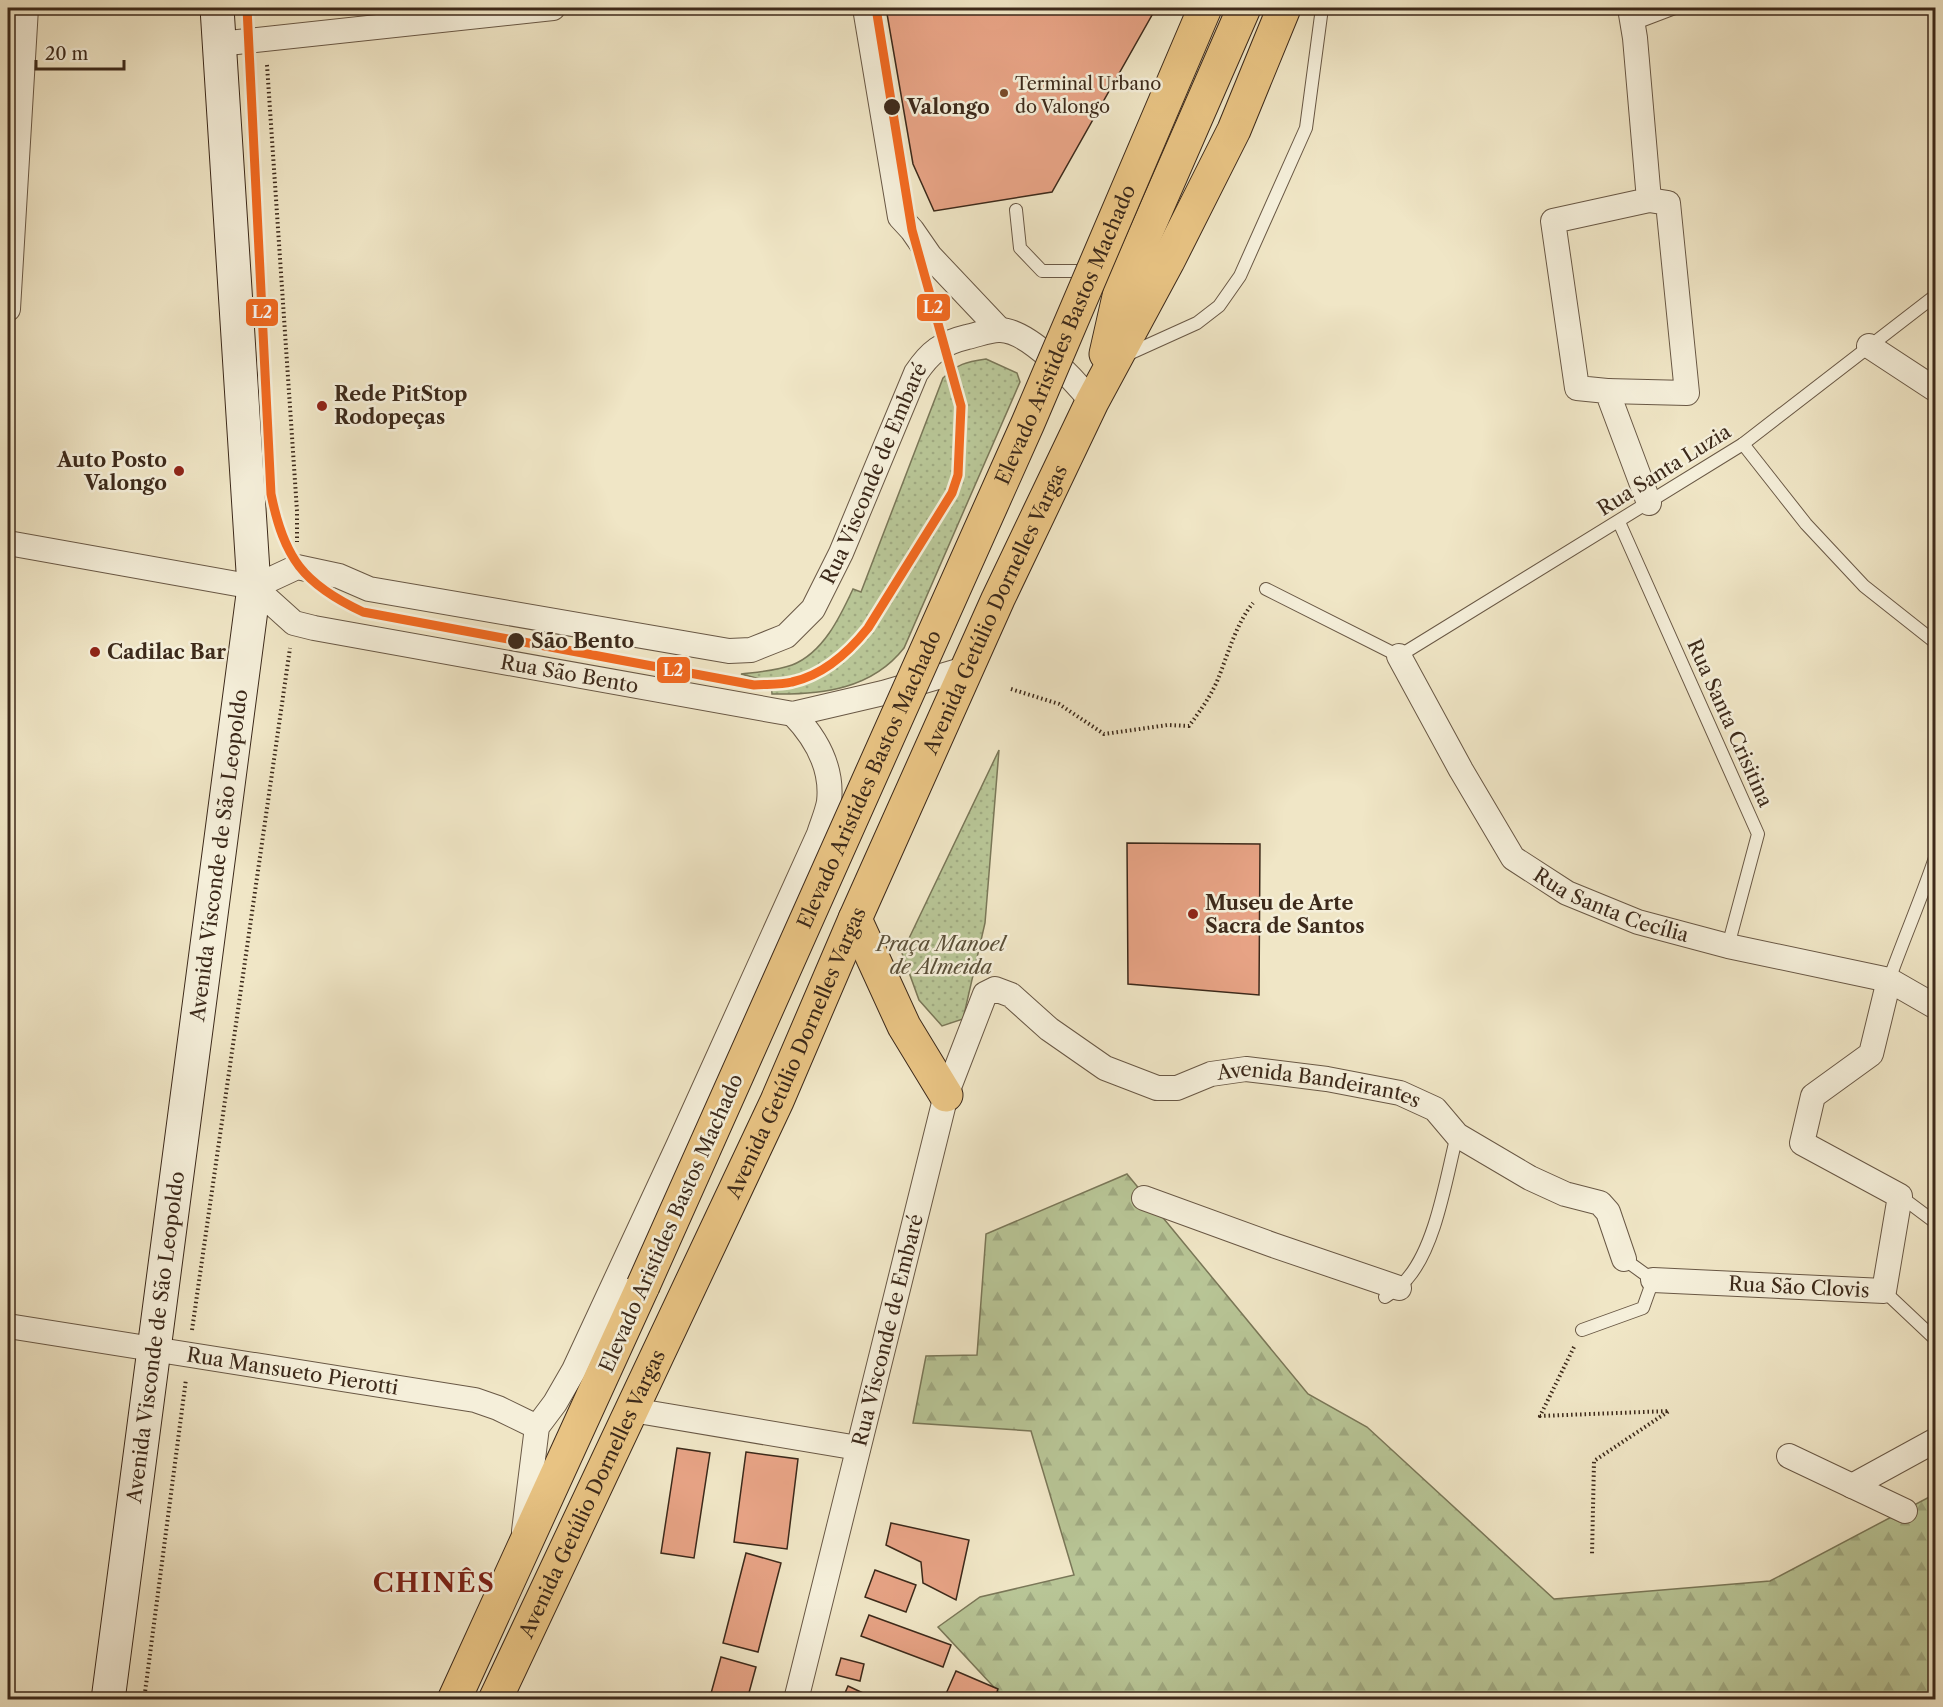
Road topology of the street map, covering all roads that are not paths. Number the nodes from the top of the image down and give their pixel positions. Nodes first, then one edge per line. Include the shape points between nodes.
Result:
1 (26, 8) edge
2 (217, 8) edge
3 (553, 8) edge
4 (865, 8) edge
5 (1205, 8) edge
6 (1244, 8) edge
7 (1284, 8) edge
8 (1322, 8) edge
9 (1675, 8) edge
10 (1631, 16) edge
11 (219, 44) junction
12 (1649, 200) junction
13 (1016, 210) dead end
14 (1168, 261) junction
15 (1122, 267) junction
16 (1935, 295) edge
17 (8, 309) edge
18 (999, 330) junction
19 (1869, 346) junction
20 (1115, 360) junction
21 (1935, 390) edge
22 (1607, 391) junction
23 (1094, 398) junction
24 (1743, 444) junction
25 (1649, 503) junction
26 (1619, 522) junction
27 (8, 543) edge
28 (254, 587) junction
29 (1266, 589) road end
30 (1935, 643) edge
31 (1399, 656) junction
32 (965, 669) junction
33 (793, 714) junction
34 (1935, 855) edge
35 (855, 919) junction
36 (1728, 946) junction
37 (1889, 980) junction
38 (1011, 995) joint
39 (1935, 1007) edge
40 (946, 1095) junction
41 (1457, 1135) junction
42 (1900, 1196) junction
43 (1144, 1198) dead end
44 (1935, 1223) edge
45 (1624, 1259) joint
46 (1653, 1280) junction
47 (1884, 1291) junction
48 (1392, 1292) joint
49 (8, 1326) edge
50 (1582, 1330) road end
51 (1935, 1340) edge
52 (153, 1349) junction
53 (633, 1410) junction
54 (537, 1427) junction
55 (1935, 1440) edge
56 (858, 1448) junction
57 (1789, 1456) dead end
58 (1852, 1486) junction
59 (1905, 1511) dead end
60 (522, 1547) junction
61 (108, 1700) edge
62 (454, 1700) edge
63 (495, 1700) edge
64 (796, 1700) edge

1 - 17 street
2 - 11 main road, Avenida Visconde de São Leopoldo
3 - 11 street
4 - 18 street via 900,217
5 - 60 main road, Elevado Aristides Bastos Machado, bridge via 1028,423 600,1383
6 - 15 main road
7 - 14 main road via 1234,130
8 - 20 lane via 1306,128 1240,276 1219,306 1197,323
9 - 10 lane
10 - 12 street
11 - 28 main road, Avenida Visconde de São Leopoldo
12 - 22 street via 1668,203 1687,393
12 - 22 street via 1553,221 1577,388
13 - 15 lane via 1020,248 1042,271
14 - 15 lane
14 - 20 main road
15 - 23 main road via 1120,292
16 - 19 lane, Rua Santa Luzia
18 - 23 street via 1022,337 1037,347
18 - 28 street, Rua Visconde de Embaré via 957,339 926,358 817,601 786,636 751,650 729,651 369,589 339,576 297,567
19 - 21 street
19 - 24 lane, Rua Santa Luzia
20 - 23 main road
22 - 25 street
23 - 32 main road, Avenida Getúlio Dornelles Vargas
24 - 25 lane, Rua Santa Luzia
24 - 30 lane via 1806,524 1864,586
25 - 26 lane, Rua Santa Luzia
26 - 31 lane, Rua Santa Luzia
26 - 36 lane, Rua Santa Crisitina via 1758,834
27 - 28 street
28 - 33 street, Rua São Bento via 294,623 314,628
28 - 52 main road, Avenida Visconde de São Leopoldo
29 - 31 lane
31 - 36 street, Rua Santa Cecília via 1514,858 1567,893 1638,922
32 - 33 street, Rua São Bento
32 - 35 main road, Avenida Getúlio Dornelles Vargas
33 - 54 street via 823,755 830,780 829,804 819,834 574,1370
34 - 37 lane
35 - 40 main road via 904,1026
35 - 53 main road, Avenida Getúlio Dornelles Vargas via 777,1101
36 - 37 street, Rua Santa Cecília
37 - 39 street, Rua Santa Cecília
37 - 42 street via 1871,1054 1814,1096 1802,1143
38 - 40 street, Rua Visconde de Embaré via 995,989 985,994
38 - 41 street, Avenida Bandeirantes via 1049,1029 1105,1068 1157,1088 1177,1088 1210,1074 1246,1070 1327,1079 1400,1093 1435,1109
40 - 56 street, Rua Visconde de Embaré
41 - 45 street, Avenida Bandeirantes via 1530,1179 1600,1203 1608,1212
41 - 48 lane via 1432,1233 1408,1278
42 - 44 lane
42 - 47 street, Rua São Clovis
43 - 48 street
45 - 46 lane
46 - 47 street, Rua São Clovis
46 - 50 lane via 1643,1308
47 - 51 lane
49 - 52 street, Rua Mansueto Pierotti
52 - 54 street, Rua Mansueto Pierotti via 475,1400
52 - 61 main road, Avenida Visconde de São Leopoldo
53 - 56 street
53 - 63 main road, Avenida Getúlio Dornelles Vargas
54 - 60 street
55 - 58 street
56 - 64 street, Rua Visconde de Embaré
57 - 58 street
58 - 59 street
60 - 62 main road, Elevado Aristides Bastos Machado

